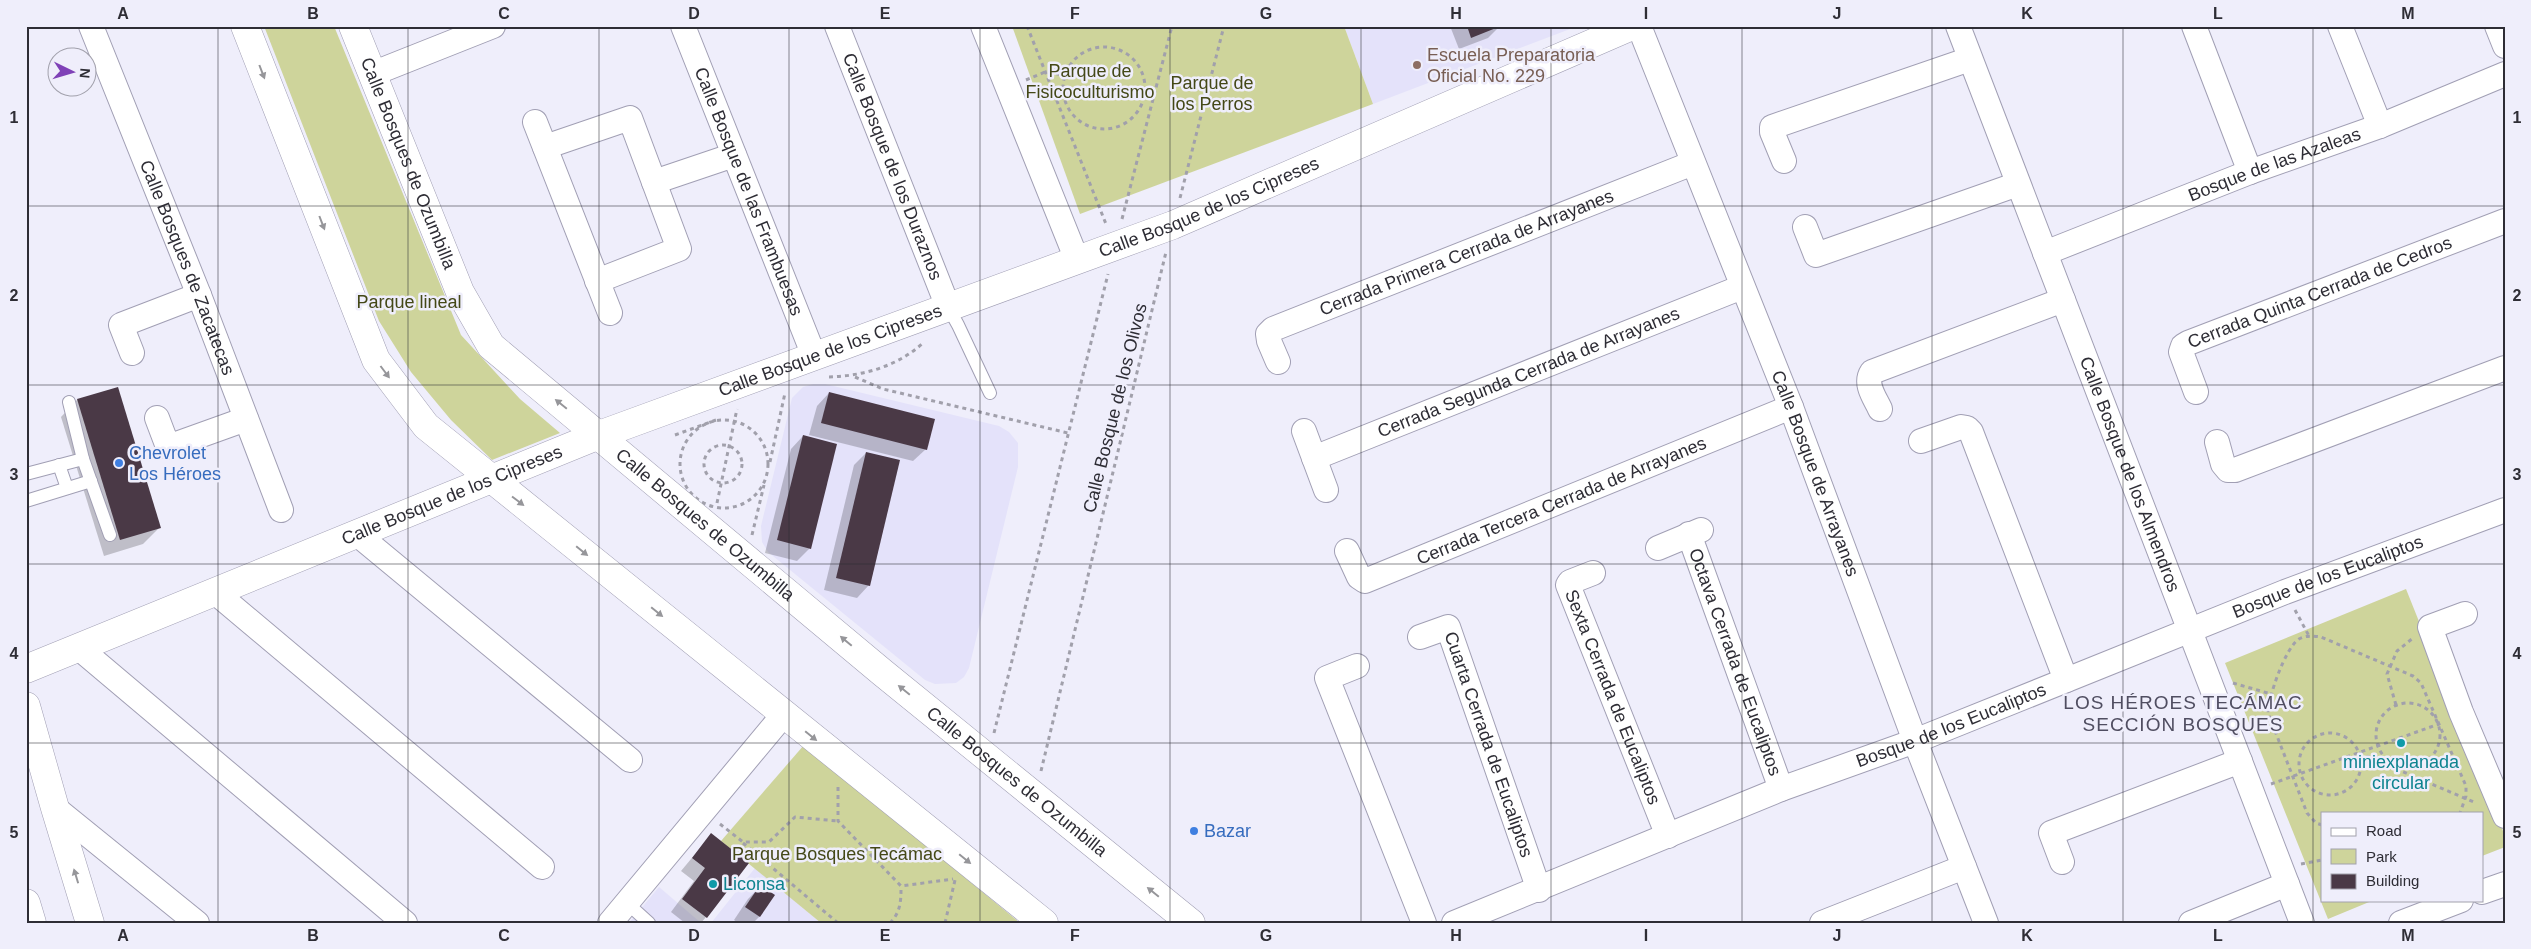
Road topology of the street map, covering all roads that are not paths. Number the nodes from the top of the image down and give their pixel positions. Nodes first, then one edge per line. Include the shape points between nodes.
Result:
1 (91, 26) edge
2 (244, 26) edge
3 (353, 26) edge
4 (493, 26) edge
5 (683, 26) edge
6 (837, 26) edge
7 (983, 26) edge
8 (1632, 26) edge
9 (1640, 26) edge
10 (1958, 26) edge
11 (2194, 26) edge
12 (2340, 26) edge
13 (2498, 26) edge
14 (2505, 46) edge
15 (1970, 59) junction
16 (372, 74) junction
17 (2505, 74) edge
18 (535, 122) dead end
19 (2380, 126) junction
20 (545, 147) junction
21 (734, 155) junction
22 (1784, 161) dead end
23 (1693, 162) junction
24 (2250, 172) junction
25 (654, 182) junction
26 (2018, 184) junction
27 (2505, 221) edge
28 (1805, 227) dead end
29 (2045, 253) junction
30 (1077, 260) junction
31 (597, 281) junction
32 (1742, 286) junction
33 (199, 295) junction
34 (2063, 300) junction
35 (948, 307) junction
36 (610, 313) dead end
37 (132, 353) dead end
38 (803, 360) junction
39 (1278, 362) dead end
40 (2505, 368) edge
41 (2196, 392) dead end
42 (990, 393) dead end
43 (69, 402) dead end
44 (1791, 407) junction
45 (1880, 409) dead end
46 (157, 418) dead end
47 (246, 419) junction
48 (1304, 431) dead end
49 (599, 435) junction
50 (1921, 441) dead end
51 (2217, 442) dead end
52 (1314, 458) junction
53 (84, 459) junction
54 (59, 465) junction
55 (26, 474) edge
56 (490, 480) junction
57 (90, 481) junction
58 (66, 488) junction
59 (1326, 490) dead end
60 (26, 501) edge
61 (281, 510) dead end
62 (2505, 510) edge
63 (357, 534) junction
64 (110, 535) dead end
65 (1658, 548) dead end
66 (1347, 550) dead end
67 (1593, 573) dead end
68 (215, 592) junction
69 (2465, 614) dead end
70 (2190, 630) junction
71 (1420, 638) dead end
72 (79, 648) junction
73 (1357, 666) dead end
74 (26, 669) edge
75 (2066, 680) junction
76 (26, 706) edge
77 (784, 714) junction
78 (1915, 741) junction
79 (630, 760) dead end
80 (2240, 761) junction
81 (1781, 789) junction
82 (54, 808) junction
83 (2504, 815) edge
84 (1668, 836) junction
85 (2062, 862) dead end
86 (542, 867) dead end
87 (1964, 868) junction
88 (2287, 884) junction
89 (2505, 884) edge
90 (1539, 890) junction
91 (2484, 891) edge
92 (2456, 902) edge
93 (26, 903) edge
94 (627, 903) junction
95 (32, 923) edge
96 (90, 923) edge
97 (197, 923) edge
98 (406, 923) edge
99 (610, 923) edge
100 (649, 923) edge
101 (1044, 923) edge
102 (1190, 923) edge
103 (1424, 923) edge
104 (1454, 923) edge
105 (1822, 923) edge
106 (1986, 923) edge
107 (2191, 923) edge
108 (2302, 923) edge
109 (2401, 923) edge

1 - 33 street, Calle Bosques de Zacatecas
2 -> 56 main road via 376,360 426,426
3 - 16 main road, Calle Bosques de Ozumbilla
4 - 16 street
5 - 21 street, Calle Bosque de las Frambuesas
6 - 35 street, Calle Bosque de los Duraznos
7 - 30 street
8 - 30 main road, Calle Bosque de los Cipreses via 1173,225
9 - 23 street, Calle Bosque de Arrayanes
10 - 15 street, Calle Bosque de los Almendros
11 - 24 street
12 - 19 street
13 - 14 street
15 - 22 street via 1772,127
15 - 26 street, Calle Bosque de los Almendros
49 -> 16 main road, Calle Bosques de Ozumbilla via 491,346 460,292
17 - 19 street, Bosque de las Azaleas
18 - 20 street
19 - 24 street, Bosque de las Azaleas
20 - 25 street via 630,118
20 - 31 street
21 - 25 street
21 - 38 street, Calle Bosque de las Frambuesas
23 - 32 street, Calle Bosque de Arrayanes
23 - 39 street, Cerrada Primera Cerrada de Arrayanes via 1273,329 1268,334 1269,341
24 - 29 street, Bosque de las Azaleas
25 - 31 street via 679,249
26 - 28 street via 1816,255
26 - 29 street, Calle Bosque de los Almendros
27 - 41 street, Cerrada Quinta Cerrada de Cedros via 2183,346 2181,352
29 - 34 street, Calle Bosque de los Almendros
30 - 35 main road, Calle Bosque de los Cipreses
31 - 36 street
32 - 44 street, Calle Bosque de Arrayanes
32 - 52 street, Cerrada Segunda Cerrada de Arrayanes
33 - 37 street via 122,325
33 - 47 street, Calle Bosques de Zacatecas
34 - 45 street via 1872,372 1868,383
34 - 70 street, Calle Bosque de los Almendros
35 - 38 main road, Calle Bosque de los Cipreses
35 - 42 lane
38 - 49 main road, Calle Bosque de los Cipreses
40 - 51 street via 2235,470 2228,470 2223,464
43 - 53 lane
44 - 66 street, Cerrada Tercera Cerrada de Arrayanes via 1365,581 1359,578
44 - 78 street, Calle Bosque de Arrayanes
46 - 47 street via 168,447
47 - 61 street, Calle Bosques de Zacatecas
48 - 52 street
49 - 56 main road, Calle Bosque de los Cipreses
102 -> 49 main road, Calle Bosques de Ozumbilla via 746,557 714,517
50 - 75 street via 1961,427 1971,432
52 - 59 street
53 - 54 lane
53 - 57 lane
54 - 55 lane
54 - 58 lane
56 - 63 main road, Calle Bosque de los Cipreses
56 -> 77 main road
57 - 58 lane
57 - 64 lane
58 - 60 lane
62 - 70 street, Bosque de los Eucaliptos
63 - 68 main road, Calle Bosque de los Cipreses
63 - 79 street
65 - 81 street, Octava Cerrada de Eucaliptos via 1695,532
67 - 84 street, Sexta Cerrada de Eucaliptos via 1568,585
68 - 72 main road, Calle Bosque de los Cipreses
68 - 86 street
69 - 83 street via 2430,627
70 - 75 street, Bosque de los Eucaliptos
70 - 80 street, Calle Bosque de los Almendros
71 - 90 street, Cuarta Cerrada de Eucaliptos via 1448,627
72 - 74 main road, Calle Bosque de los Cipreses
72 - 98 street
73 - 103 street via 1327,678
75 - 78 street, Bosque de los Eucaliptos
76 - 82 main road
77 - 94 street
77 -> 101 main road via 837,757 958,867 986,875
78 - 81 street, Bosque de los Eucaliptos
78 - 87 street, Calle Bosque de Arrayanes
80 - 85 street via 2051,833
80 - 88 street, Calle Bosque de los Almendros
81 - 84 street, Bosque de los Eucaliptos
96 -> 82 main road
82 - 97 street
84 - 90 street, Bosque de los Eucaliptos
87 - 105 street
87 - 106 street, Calle Bosque de Arrayanes
88 - 107 street
88 - 108 street, Calle Bosque de los Almendros
89 - 91 street
90 - 104 street, Bosque de los Eucaliptos
92 - 109 street
93 - 95 main road
94 - 99 street
94 - 100 lane

